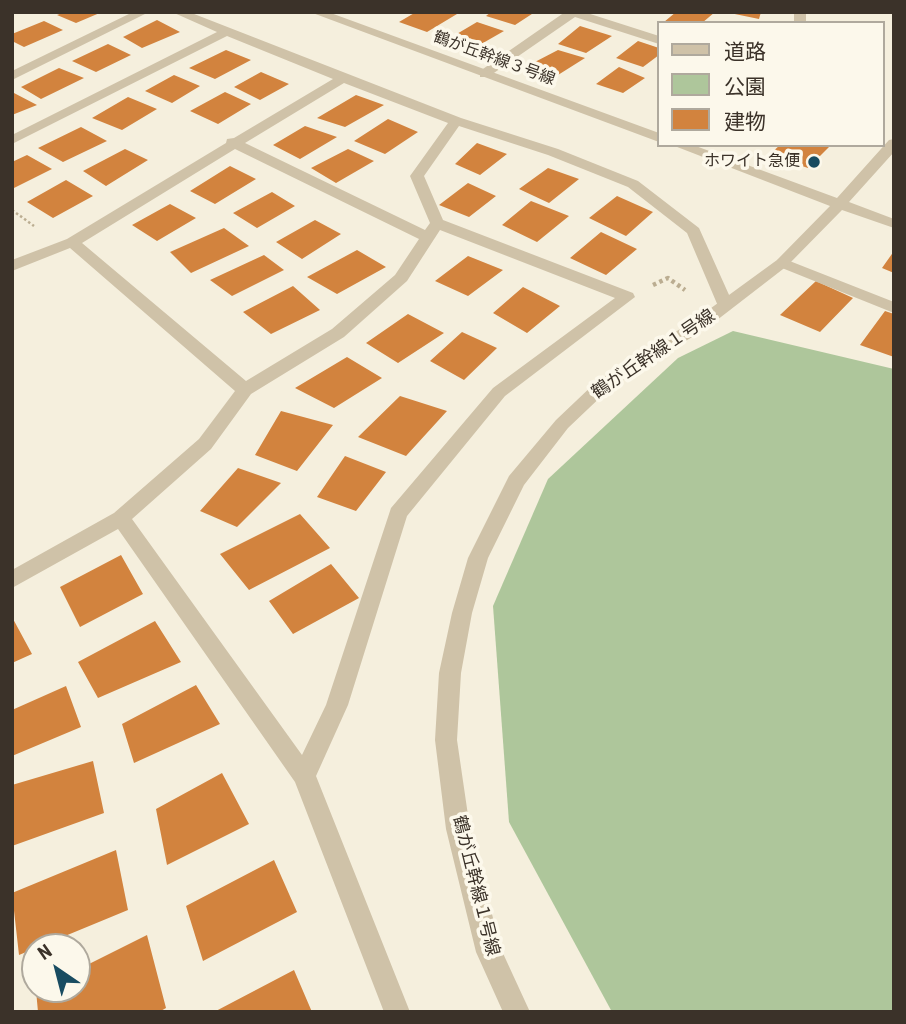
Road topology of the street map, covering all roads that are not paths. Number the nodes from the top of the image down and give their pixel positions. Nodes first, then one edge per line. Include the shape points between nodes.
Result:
1 (143, 12) edge
2 (178, 12) edge
3 (316, 12) edge
4 (574, 13) edge
5 (226, 32) junction
6 (657, 39) edge
7 (484, 74) junction
8 (12, 76) edge
9 (343, 78) junction
10 (456, 121) junction
11 (657, 137) edge
12 (12, 139) edge
13 (233, 142) junction
14 (894, 143) edge
15 (684, 147) edge
16 (840, 204) junction
17 (894, 224) edge
18 (432, 230) junction
19 (72, 242) junction
20 (782, 263) junction
21 (12, 266) edge
22 (722, 309) junction
23 (894, 309) edge
24 (245, 390) junction
25 (121, 518) junction
26 (12, 580) edge
27 (304, 776) junction
28 (397, 1012) edge
29 (517, 1012) edge

1 - 8 street
2 - 5 street
3 - 7 street, 鶴が丘幹線３号線
4 - 6 street
4 - 7 street
5 - 9 street
5 - 12 street
7 - 11 street, 鶴が丘幹線３号線
9 - 10 street
9 - 13 street
10 - 18 street via 417,176
10 - 22 street via 633,184 694,232
13 - 18 street
13 - 19 street
14 - 16 street, 鶴が丘幹線１号線
15 - 16 street
16 - 17 street
16 - 20 street, 鶴が丘幹線１号線
18 - 24 street via 401,278 338,334
18 - 27 street via 626,297 499,392 398,513 337,705
19 - 21 street
19 - 24 street
20 - 22 street, 鶴が丘幹線１号線
20 - 23 street
22 - 29 street, 鶴が丘幹線１号線 via 602,386 562,424 516,481 478,558 450,673 446,740 458,829 489,952
24 - 25 street via 205,444
25 - 26 street
25 - 27 street
27 - 28 street

